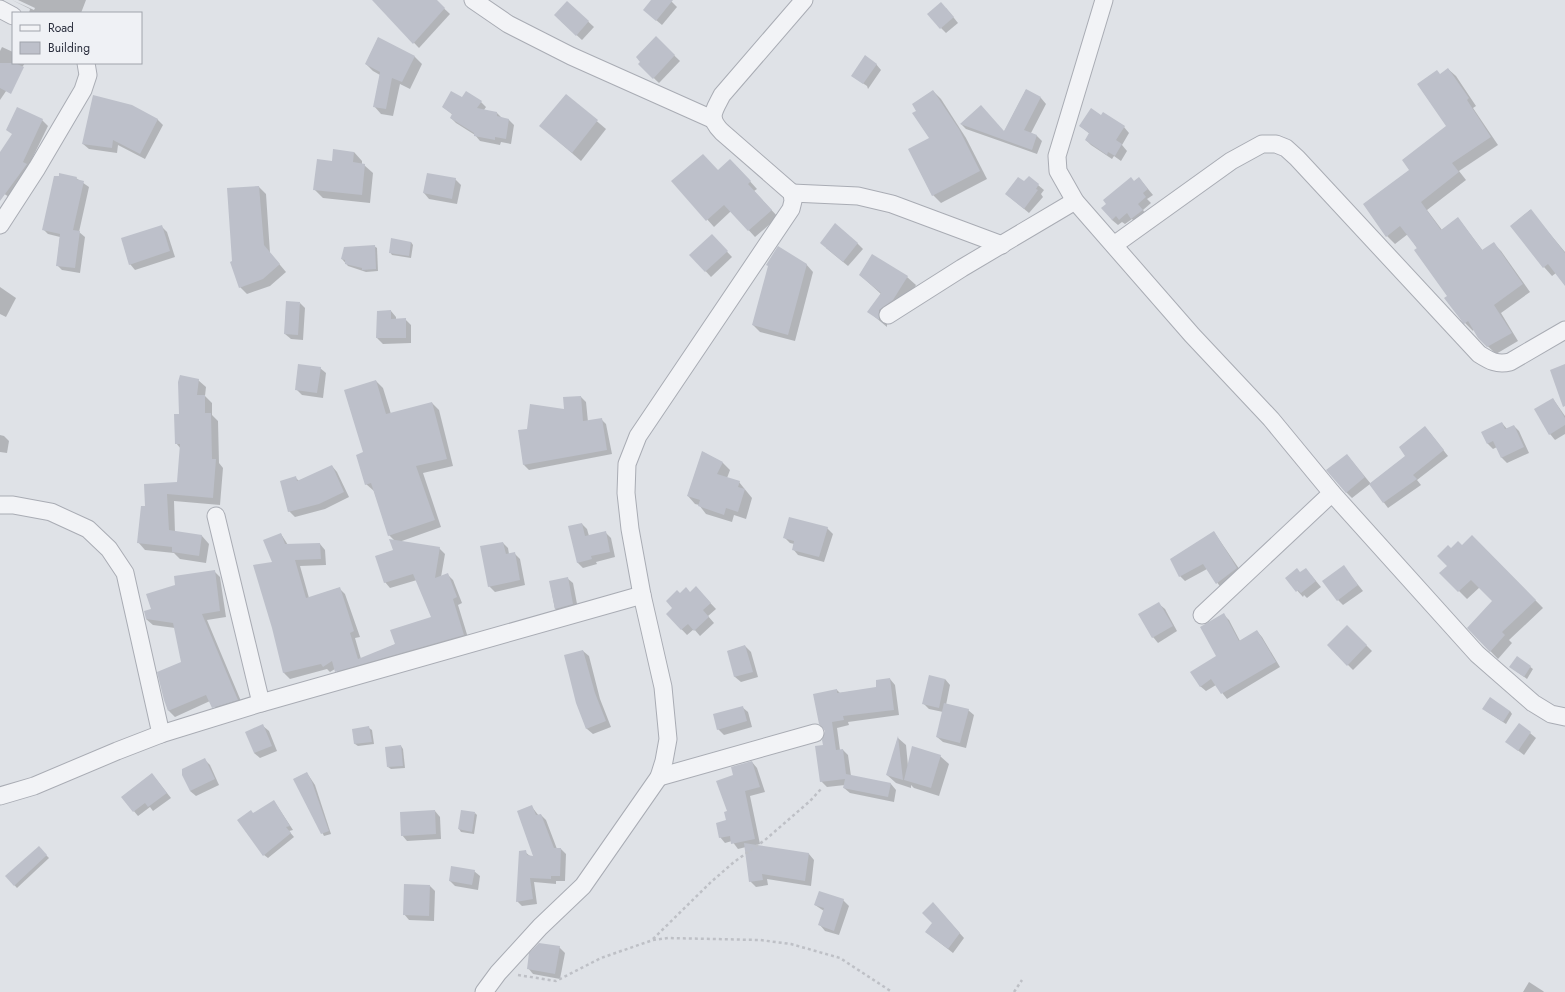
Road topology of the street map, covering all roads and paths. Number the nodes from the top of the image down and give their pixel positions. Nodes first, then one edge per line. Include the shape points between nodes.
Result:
1 (473, 0) edge
2 (804, 0) edge
3 (1104, 0) edge
4 (0, 10) edge
5 (12, 16) edge
6 (86, 64) edge
7 (712, 119) junction
8 (792, 193) junction
9 (1075, 201) junction
10 (0, 225) edge
11 (1002, 245) junction
12 (1114, 245) junction
13 (888, 315) dead end
14 (1565, 330) edge
15 (1332, 493) junction
16 (0, 505) edge
17 (216, 516) dead end
18 (642, 595) junction
19 (1202, 615) dead end
20 (261, 703) junction
21 (1565, 718) edge
22 (815, 733) dead end
23 (161, 734) junction
24 (659, 777) junction
25 (822, 788) dead end
26 (0, 796) edge
27 (653, 940) junction
28 (498, 973) junction
29 (1022, 980) dead end
30 (484, 992) edge
31 (892, 992) edge
32 (1014, 992) edge

1 - 7 street via 508,24 570,56
2 - 7 street via 722,95
3 - 9 street via 1057,156 1058,172
4 - 5 street
6 - 10 street via 88,75 82,90 37,168
7 - 8 street via 714,125
8 - 11 street via 834,193 892,204
8 - 18 street via 792,209 638,436 627,464 626,493 630,529
9 - 11 street
9 - 12 street
11 - 13 street
12 - 14 street via 1231,161 1262,144 1276,144 1286,148 1297,158 1423,295 1479,354 1490,362 1510,362
12 - 15 street via 1192,335 1271,419
15 - 19 street
15 - 21 street via 1477,654 1534,703 1551,714
16 - 23 street via 51,512 88,529 121,567 125,573 135,613
17 - 20 street
18 - 20 street
18 - 24 street via 663,687 666,713 668,739
20 - 23 street
22 - 24 street
23 - 26 street via 34,786
24 - 28 street via 583,886 540,927
25 - 27 path via 766,840 711,882
27 - 28 path via 601,958 556,981
27 - 31 path via 734,939 791,944 840,958
28 - 30 street
29 - 32 path

